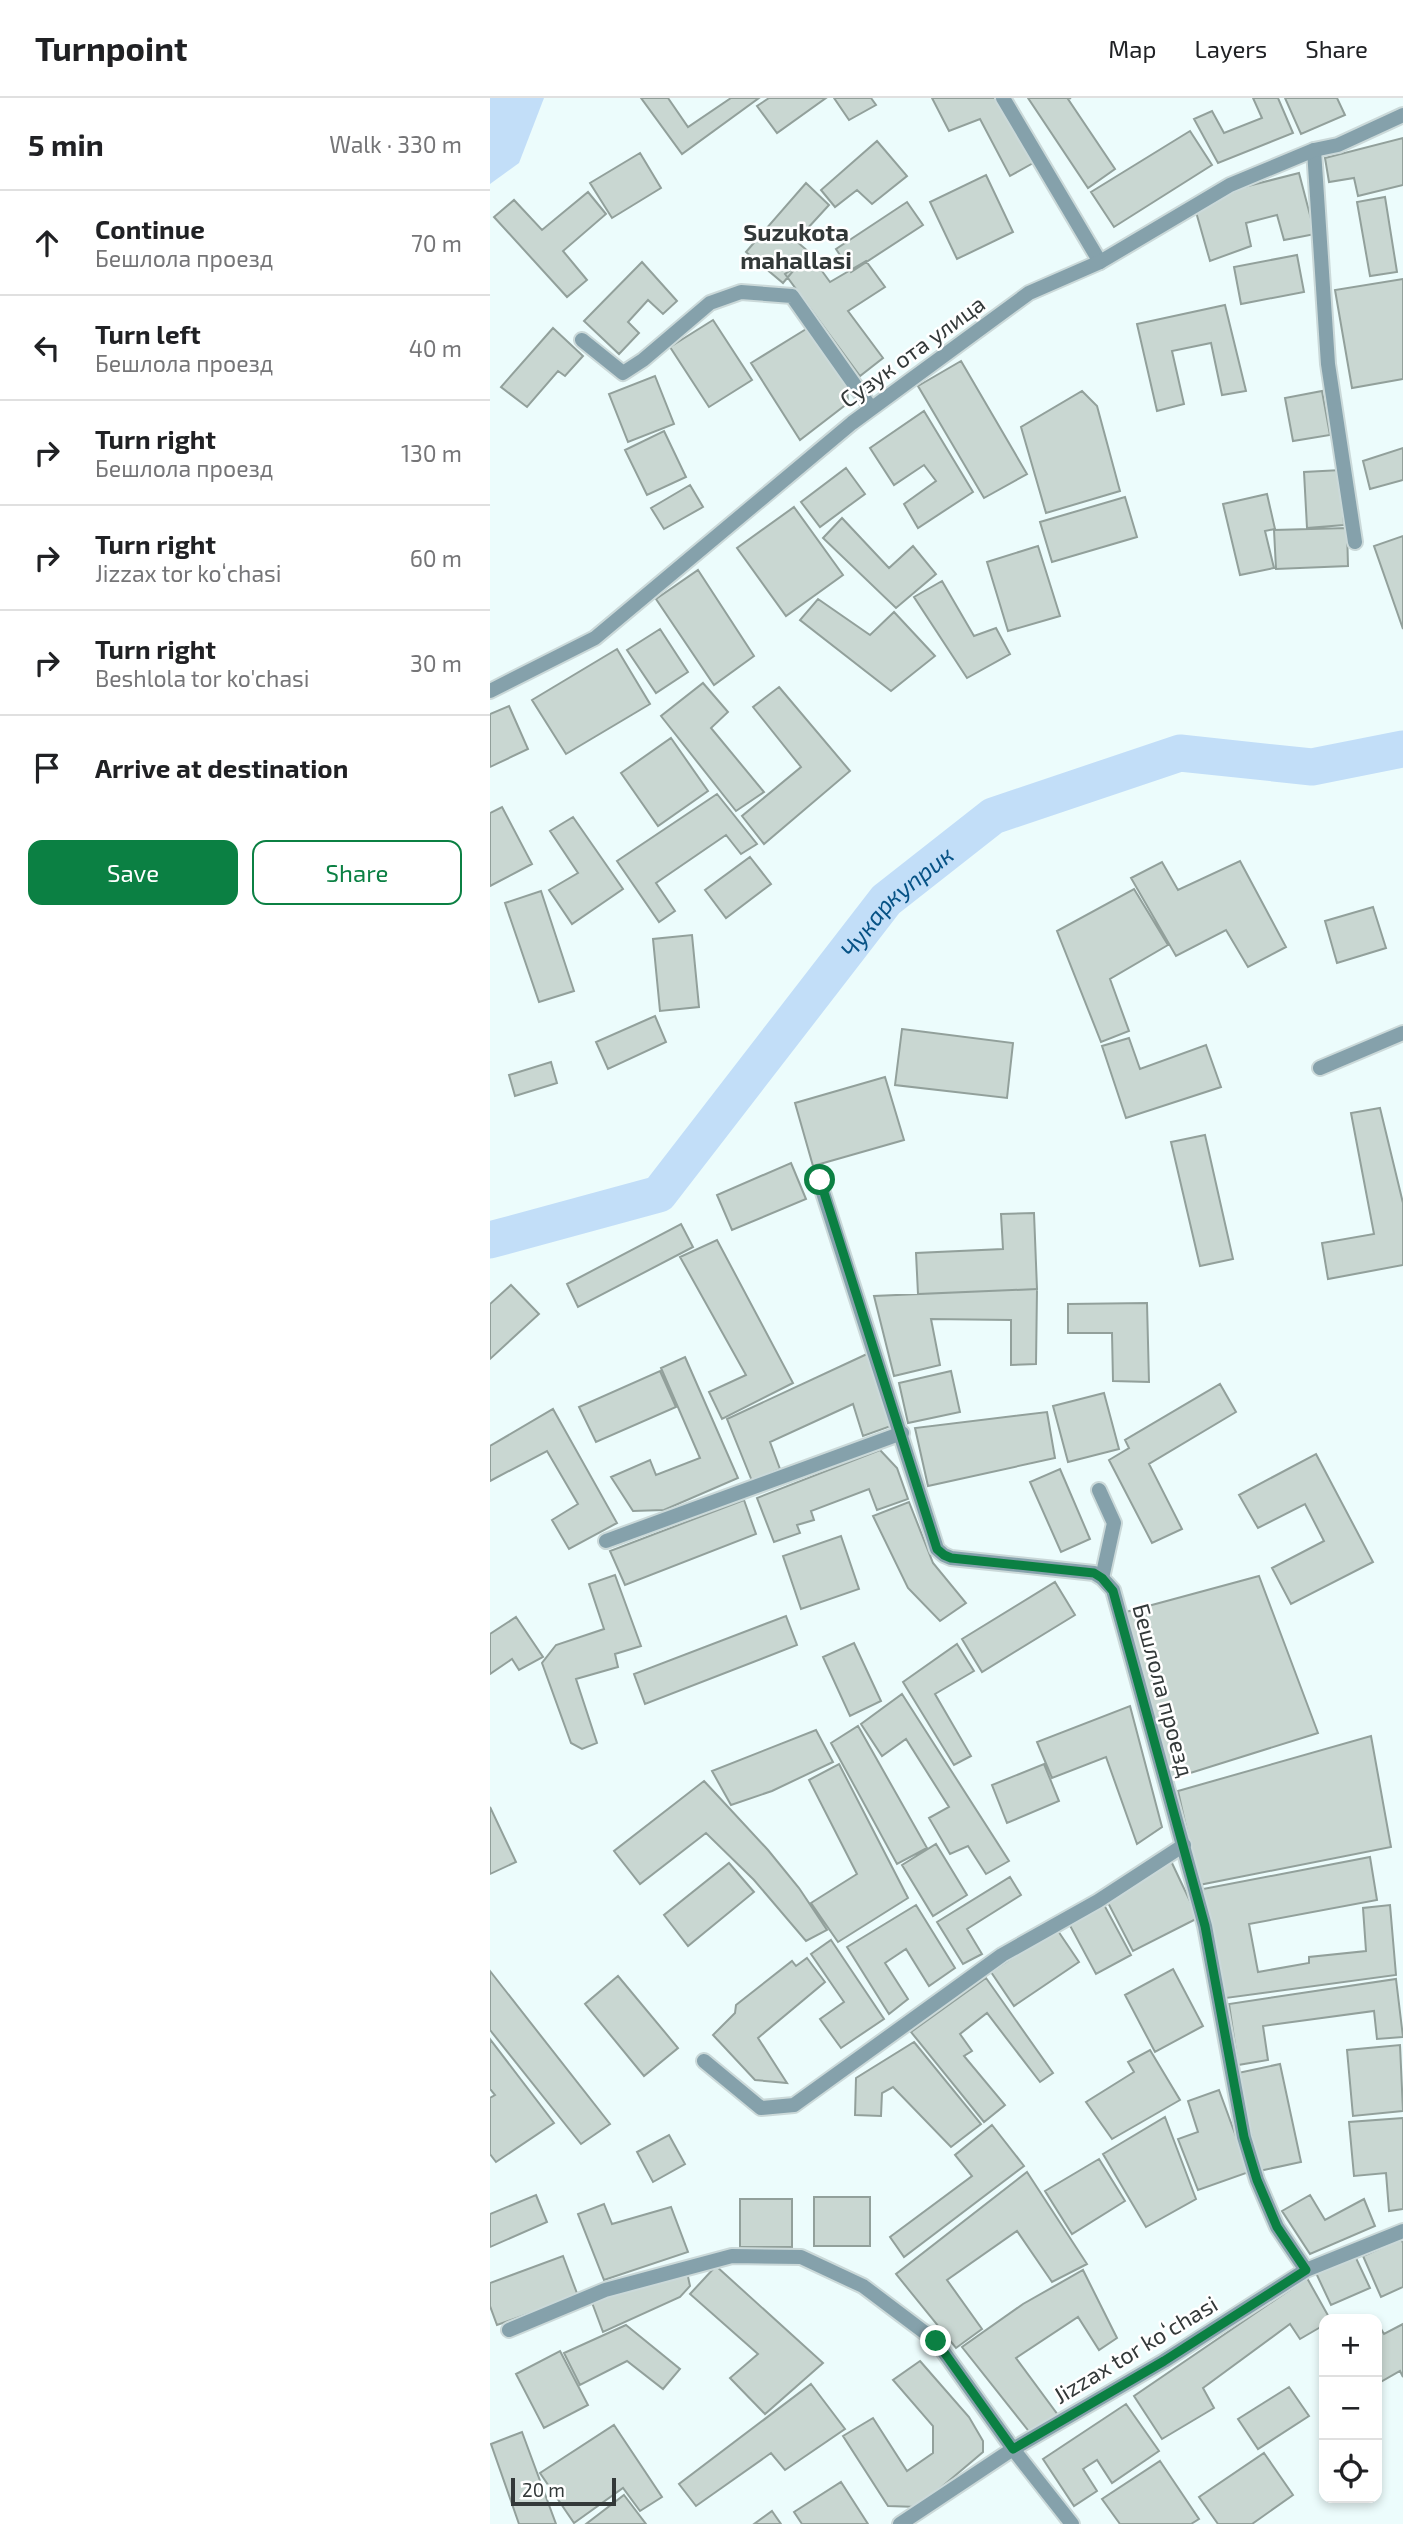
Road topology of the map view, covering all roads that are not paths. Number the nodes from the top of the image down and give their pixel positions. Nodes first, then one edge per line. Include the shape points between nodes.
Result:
1 (1003, 98) edge
2 (1403, 115) edge
3 (1314, 150) junction
4 (1100, 262) junction
5 (582, 340) dead end
6 (871, 408) junction
7 (1355, 542) dead end
8 (490, 691) edge
9 (1403, 1033) edge
10 (1320, 1068) dead end
11 (820, 1180) dead end
12 (902, 1433) junction
13 (1099, 1490) dead end
14 (606, 1541) dead end
15 (1102, 1578) junction
16 (1184, 1845) junction
17 (704, 2061) dead end
18 (1403, 2231) edge
19 (1306, 2270) junction
20 (509, 2330) dead end
21 (1013, 2449) junction
22 (900, 2524) edge
23 (1072, 2524) edge

1 - 4 street
2 - 3 street, Сузук ота улица via 1338,145
3 - 4 street, Сузук ота улица via 1230,185
3 - 7 street via 1328,364
4 - 6 street, Сузук ота улица via 1029,293
5 - 6 street via 623,373 710,303 741,292 792,296
6 - 8 street, Сузук ота улица via 595,638
9 - 10 street
11 - 12 street
12 - 14 street
12 - 15 street via 937,1549 944,1555 1094,1573
13 - 15 street via 1114,1523
15 - 16 street, Бешлола проезд via 1113,1591
16 - 17 street via 1002,1955 794,2105 761,2108
16 - 19 street, Бешлола проезд via 1205,1926 1244,2137 1277,2227
18 - 19 street, Jizzax tor koʻchasi
19 - 21 street, Jizzax tor koʻchasi via 1164,2361
20 - 21 street via 605,2290 732,2256 801,2257 863,2286 936,2341
21 - 22 street, Jizzax tor koʻchasi
21 - 23 street

